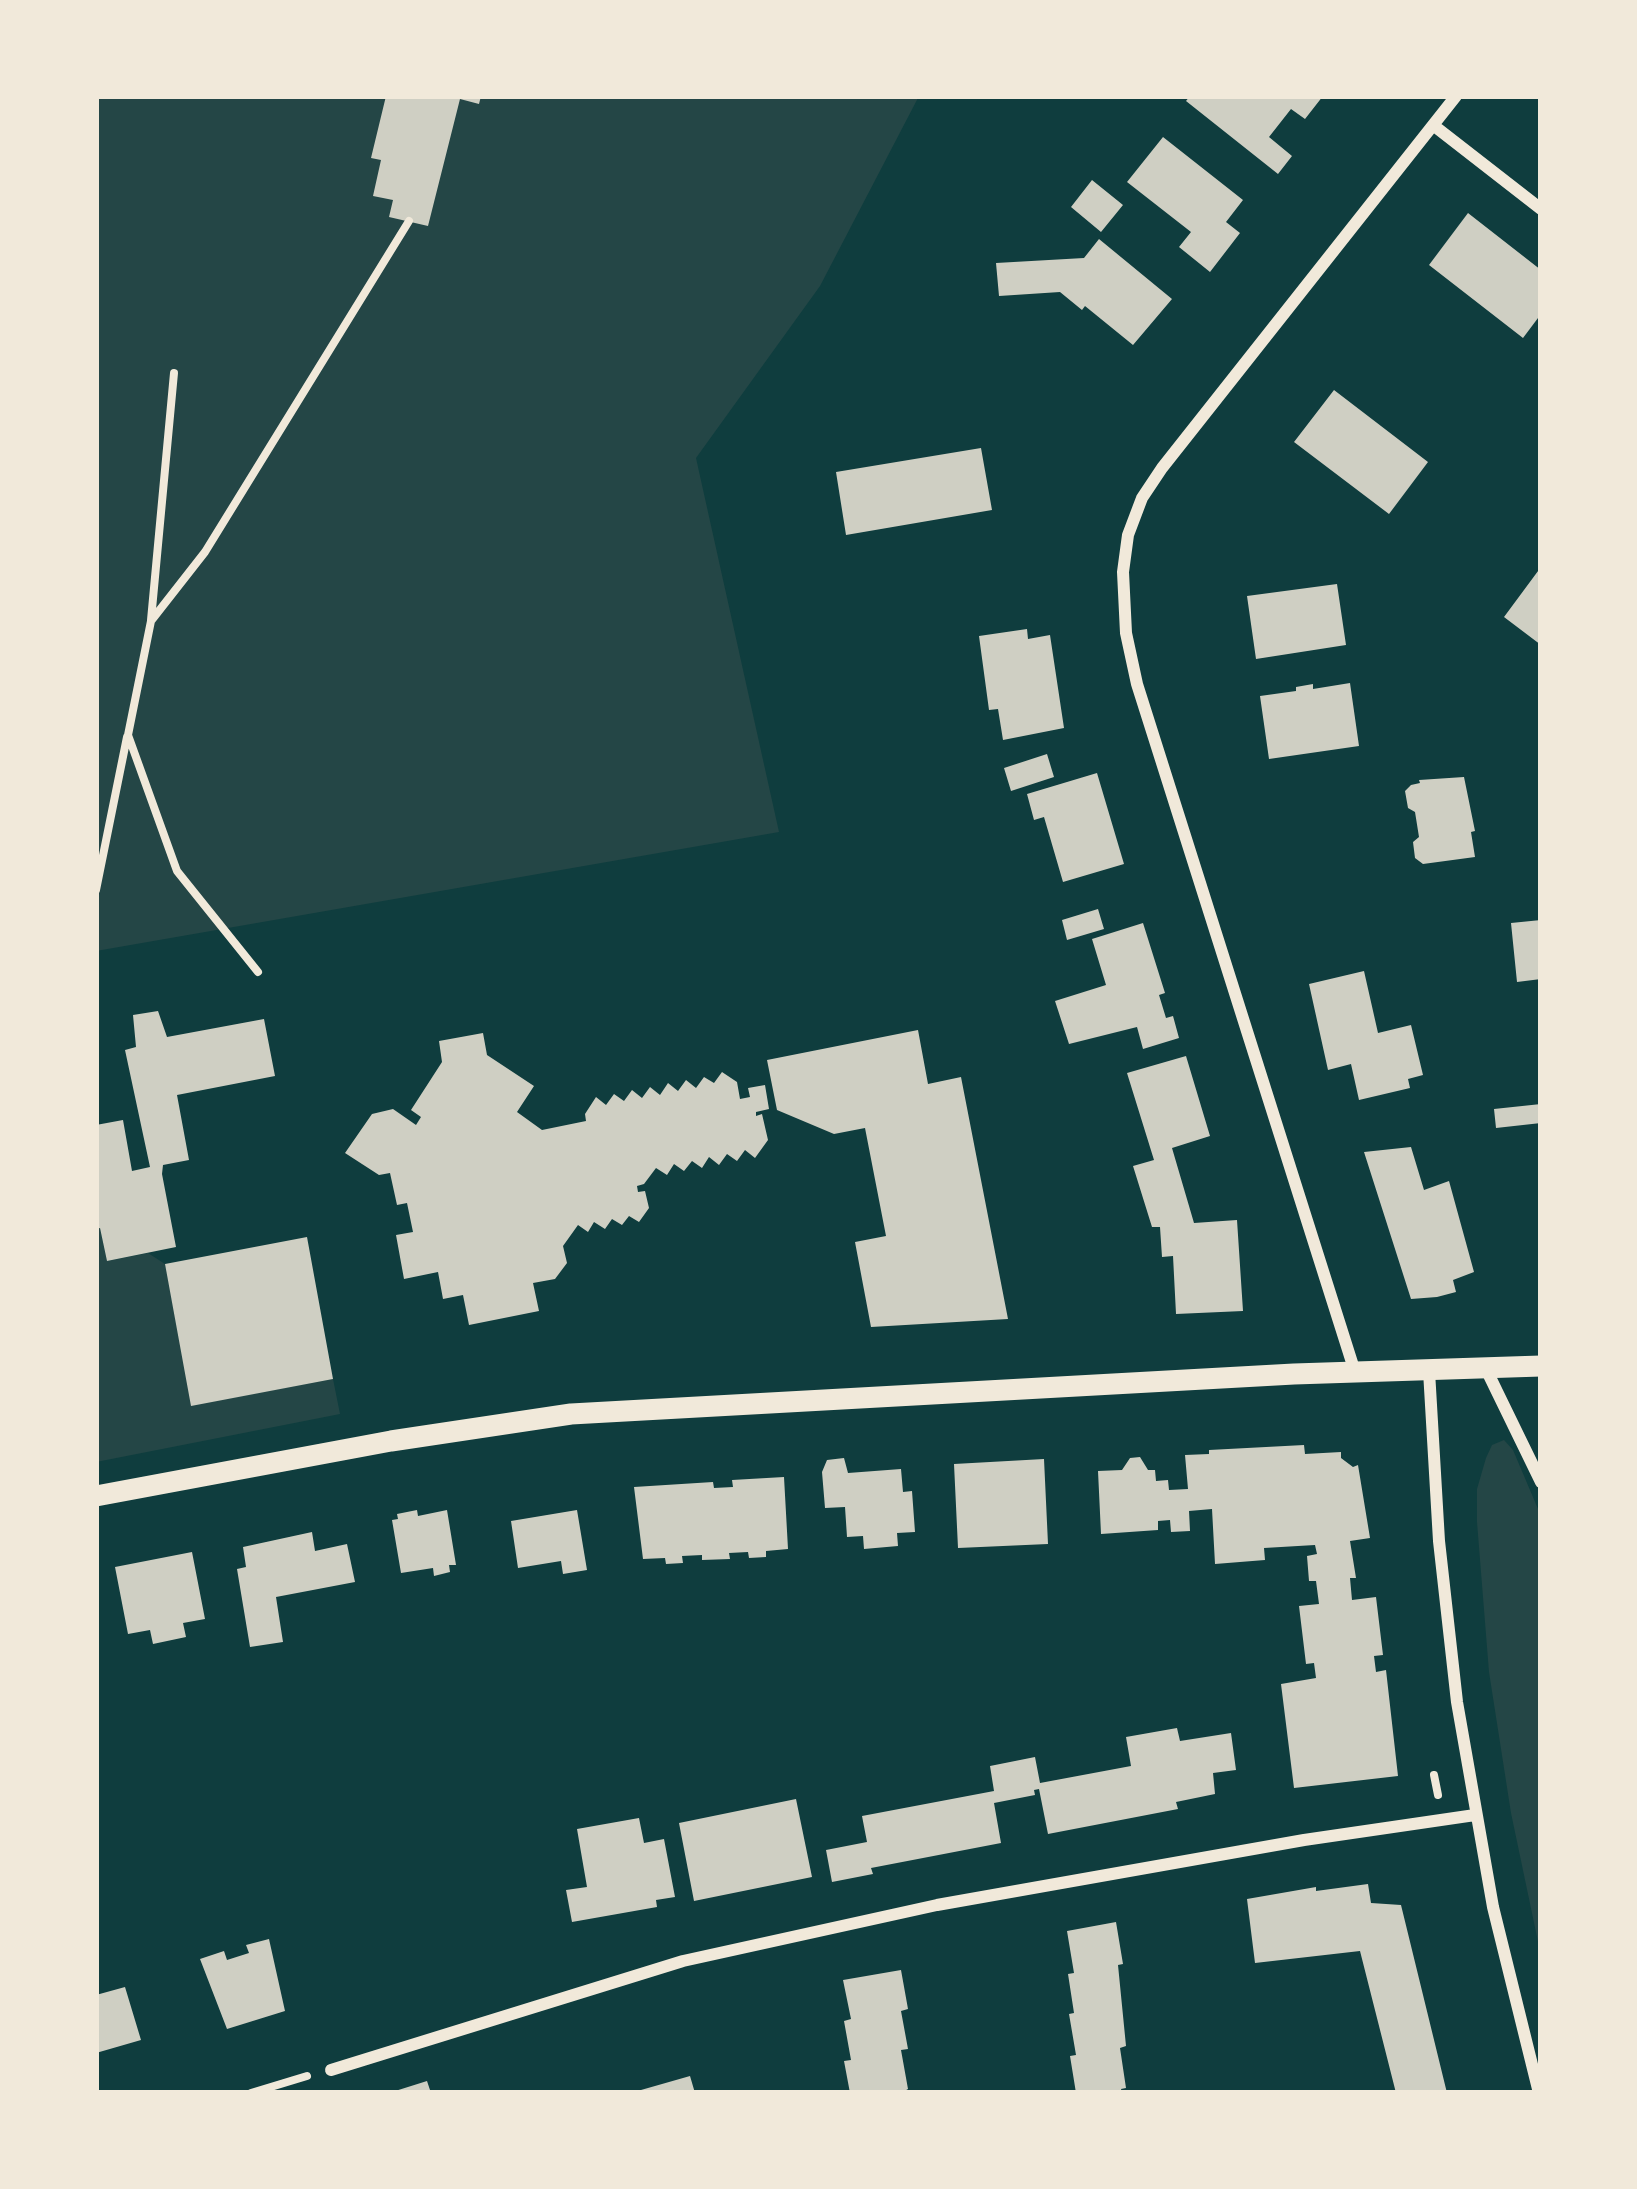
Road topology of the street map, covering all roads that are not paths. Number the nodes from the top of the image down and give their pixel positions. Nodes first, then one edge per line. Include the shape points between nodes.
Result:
1 (1456, 96) edge
2 (1433, 125) junction
3 (1541, 209) edge
4 (1541, 1366) edge
5 (1486, 1369) junction
6 (1355, 1372) junction
7 (1429, 1372) junction
8 (1541, 1482) edge
9 (96, 1496) edge
10 (1475, 1815) junction
11 (331, 2070) road end
12 (1539, 2093) edge

1 - 2 street
2 - 3 street
2 - 6 street via 1142,498 1123,572 1137,684
4 - 5 street
5 - 7 street
5 - 8 street
6 - 7 street
6 - 9 street via 572,1414
7 - 10 street via 1439,1541
10 - 11 street via 937,1904 683,1961
10 - 12 street

